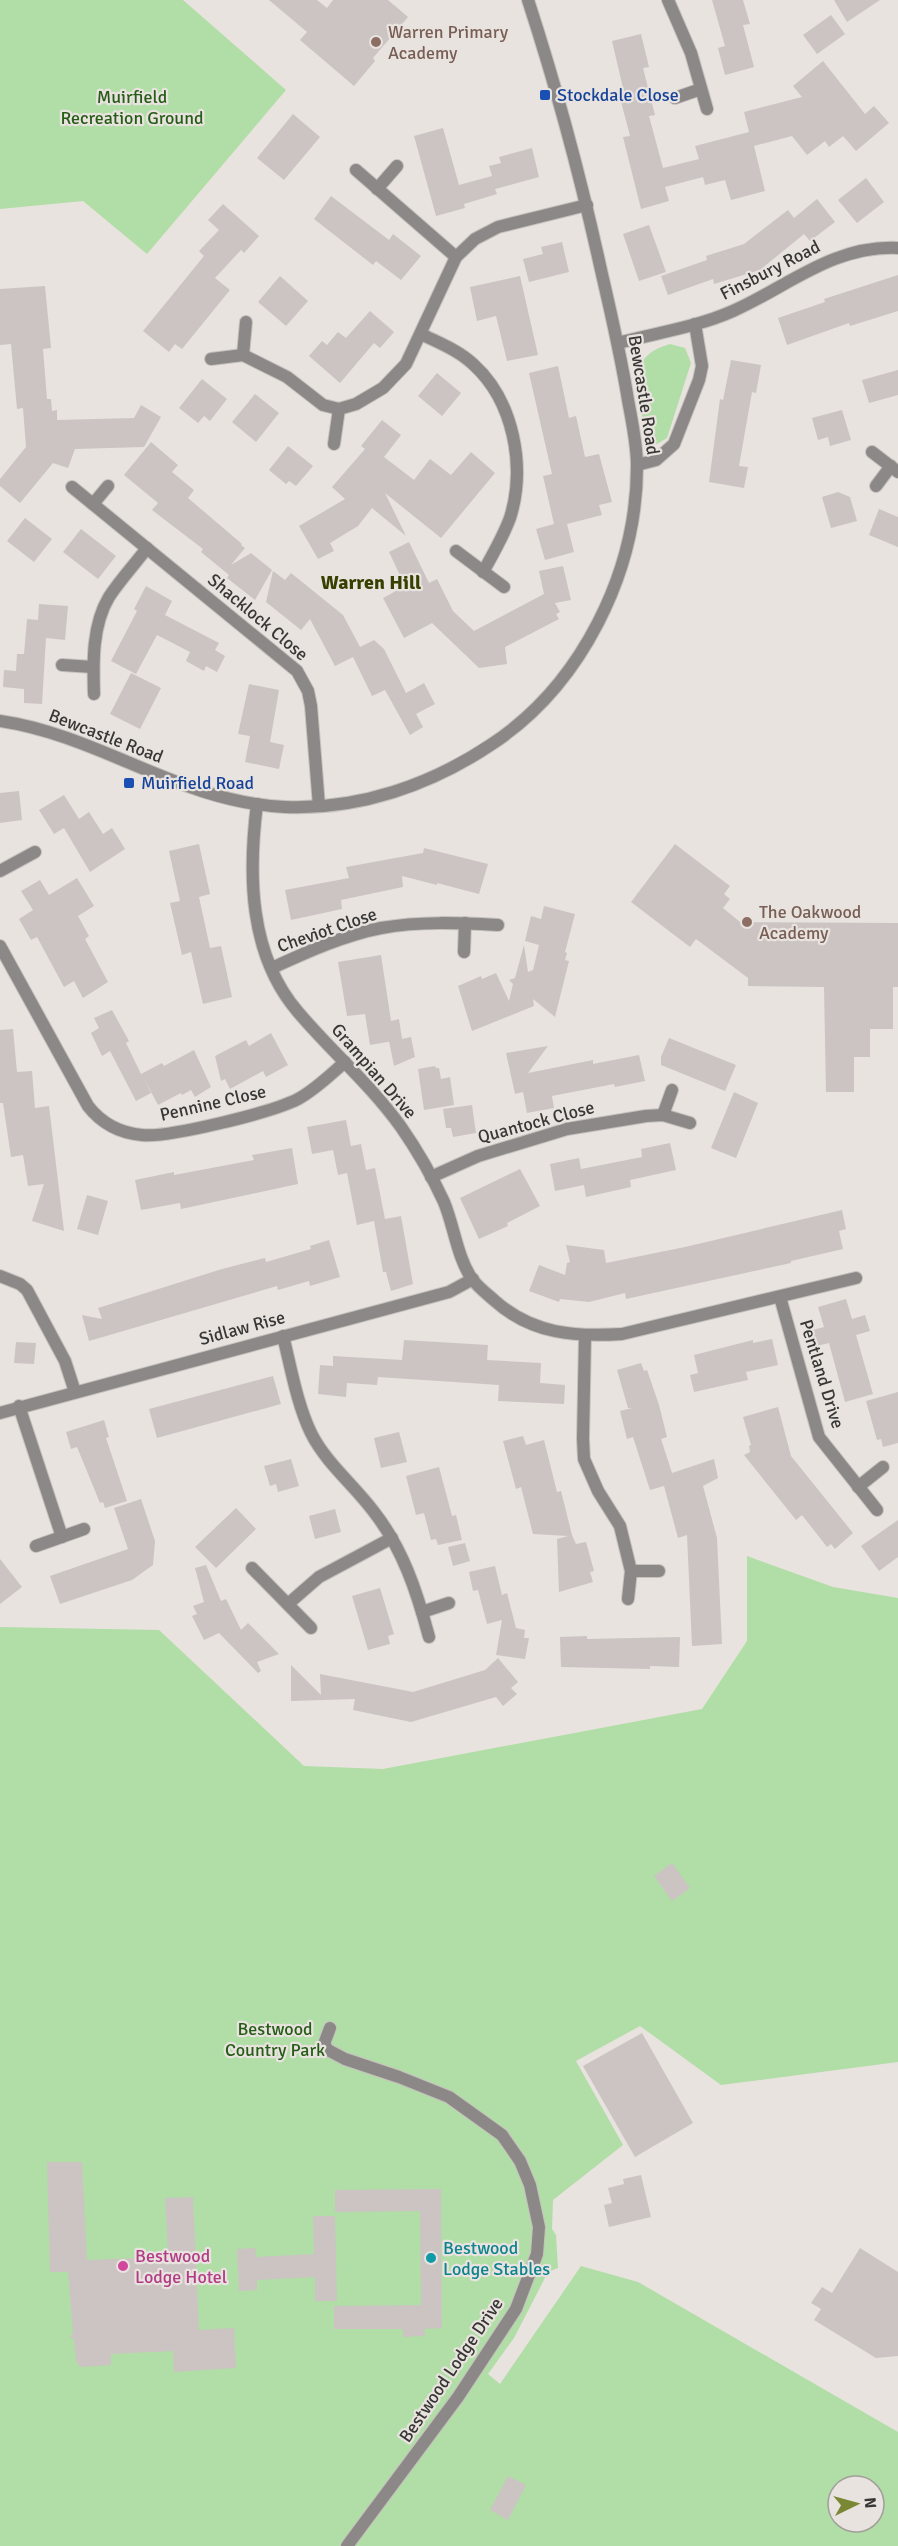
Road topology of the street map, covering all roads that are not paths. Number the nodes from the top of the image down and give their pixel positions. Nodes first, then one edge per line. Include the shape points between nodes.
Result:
1 (528, 0) edge
2 (668, 0) edge
3 (701, 89) junction
4 (675, 98) dead end
5 (707, 109) dead end
6 (397, 166) dead end
7 (356, 170) dead end
8 (377, 189) junction
9 (587, 205) junction
10 (898, 248) edge
11 (456, 257) junction
12 (246, 321) dead end
13 (695, 324) junction
14 (421, 334) junction
15 (618, 343) junction
16 (243, 355) junction
17 (211, 359) dead end
18 (339, 409) junction
19 (334, 444) dead end
20 (872, 452) dead end
21 (637, 465) junction
22 (895, 469) edge
23 (108, 486) dead end
24 (876, 486) dead end
25 (72, 487) dead end
26 (93, 504) junction
27 (147, 548) junction
28 (456, 551) dead end
29 (483, 572) junction
30 (504, 587) dead end
31 (62, 665) dead end
32 (93, 667) junction
33 (94, 694) dead end
34 (0, 721) edge
35 (257, 804) junction
36 (319, 806) junction
37 (35, 852) dead end
38 (0, 871) edge
39 (465, 923) junction
40 (498, 925) dead end
41 (0, 946) edge
42 (464, 952) dead end
43 (272, 968) junction
44 (345, 1062) junction
45 (672, 1090) dead end
46 (663, 1115) junction
47 (690, 1123) dead end
48 (431, 1177) junction
49 (0, 1276) edge
50 (856, 1278) dead end
51 (473, 1279) junction
52 (780, 1297) junction
53 (283, 1336) junction
54 (585, 1336) junction
55 (75, 1392) junction
56 (19, 1406) junction
57 (0, 1413) edge
58 (883, 1467) dead end
59 (858, 1487) junction
60 (877, 1510) dead end
61 (84, 1529) dead end
62 (62, 1537) junction
63 (392, 1538) junction
64 (36, 1546) dead end
65 (252, 1568) dead end
66 (631, 1571) junction
67 (659, 1571) dead end
68 (628, 1599) dead end
69 (449, 1603) dead end
70 (288, 1604) junction
71 (422, 1612) junction
72 (311, 1628) dead end
73 (429, 1637) dead end
74 (330, 2028) dead end
75 (347, 2546) edge

1 - 9 street, Bewcastle Road
2 - 3 street
3 - 4 street
3 - 5 street
6 - 8 street
7 - 8 street
8 - 11 street
9 - 11 street via 498,227 476,239
9 - 15 street, Bewcastle Road
10 - 13 street, Finsbury Road via 879,247 831,259 733,311
11 - 14 street
12 - 16 street
13 - 15 street, Finsbury Road
13 - 21 street via 702,366 674,444 656,460
14 - 18 street via 406,364 383,388
14 - 29 street via 474,364 499,399 511,430 516,463 514,503
15 - 21 street, Bewcastle Road
16 - 17 street
16 - 18 street via 287,377 323,405
18 - 19 street
20 - 22 street
21 - 36 street, Bewcastle Road via 629,537 599,621 570,668 529,716 482,750 433,778 392,793
22 - 24 street
23 - 26 street
25 - 26 street, Shacklock Close
26 - 27 street, Shacklock Close
27 - 32 street via 109,597 98,629
27 - 36 street, Shacklock Close via 297,671 311,706
28 - 29 street
29 - 30 street
31 - 32 street
32 - 33 street
34 - 35 street, Bewcastle Road via 54,732 191,789
35 - 36 street, Bewcastle Road
35 - 43 street, Grampian Drive via 253,895 256,919
37 - 38 street
39 - 40 street, Cheviot Close
39 - 42 street
39 - 43 street, Cheviot Close via 379,928
41 - 44 street, Pennine Close via 88,1106 116,1129 153,1136 265,1112 299,1098
43 - 44 street, Grampian Drive via 297,1010
44 - 48 street, Grampian Drive via 401,1128
45 - 46 street
46 - 47 street, Quantock Close
46 - 48 street, Quantock Close via 567,1129 478,1156
48 - 51 street, Grampian Drive
49 - 55 street via 27,1290 65,1361
50 - 52 street, Grampian Drive
51 - 53 street, Sidlaw Rise via 450,1292
51 - 54 street, Grampian Drive via 500,1306 532,1325
52 - 54 street, Grampian Drive via 648,1329
52 - 59 street, Pentland Drive via 819,1437
53 - 55 street, Sidlaw Rise
53 - 63 street via 311,1432
54 - 66 street via 584,1459 620,1526
55 - 56 street, Sidlaw Rise
56 - 57 street, Sidlaw Rise
56 - 62 street
58 - 59 street
59 - 60 street, Pentland Drive
61 - 62 street
62 - 64 street
63 - 70 street via 319,1577
63 - 71 street
65 - 70 street
66 - 67 street
66 - 68 street
69 - 71 street
70 - 72 street
71 - 73 street
74 - 75 street, Bestwood Lodge Drive via 324,2044 328,2050 449,2097 502,2135 520,2161 539,2227 537,2254 510,2318 458,2397

